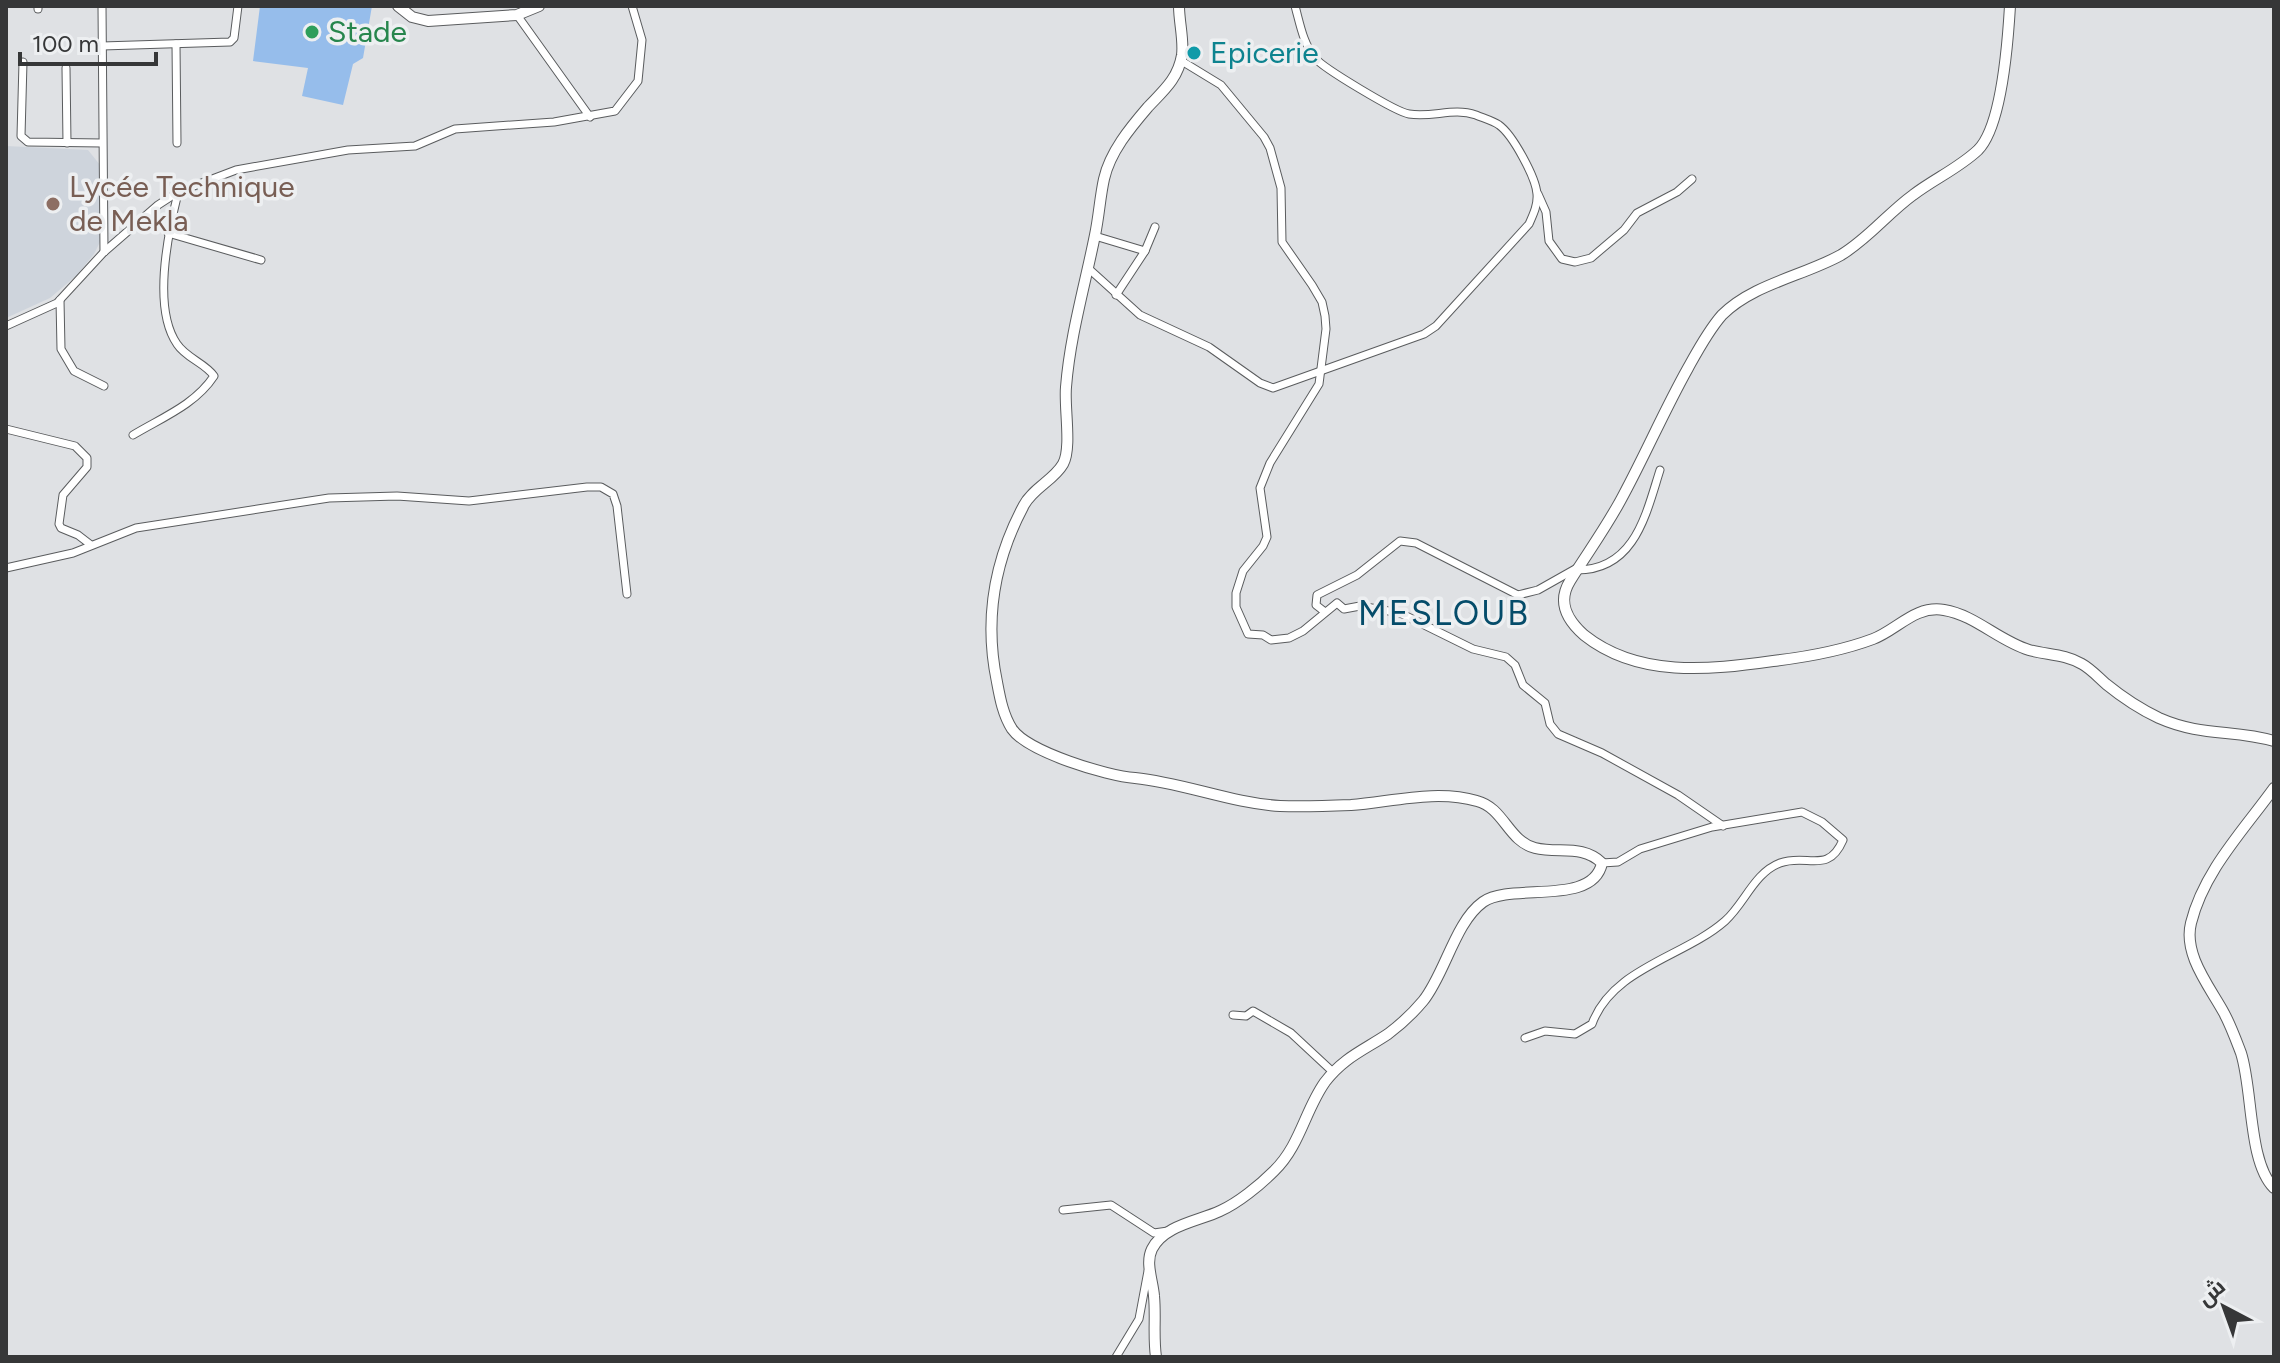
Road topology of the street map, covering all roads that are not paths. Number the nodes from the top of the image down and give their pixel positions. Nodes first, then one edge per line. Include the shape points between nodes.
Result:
1 (102, 6) edge
2 (238, 6) edge
3 (398, 6) edge
4 (539, 6) edge
5 (632, 6) edge
6 (1179, 6) edge
7 (1295, 6) edge
8 (2010, 6) edge
9 (517, 15) junction
10 (176, 44) junction
11 (102, 46) junction
12 (1180, 60) junction
13 (23, 62) dead end
14 (66, 68) dead end
15 (590, 117) junction
16 (67, 143) junction
17 (102, 143) junction
18 (177, 143) dead end
19 (1692, 179) dead end
20 (178, 192) junction
21 (1537, 192) junction
22 (1155, 227) dead end
23 (168, 233) junction
24 (1095, 236) junction
25 (1145, 251) junction
26 (104, 252) junction
27 (261, 260) dead end
28 (1088, 268) junction
29 (1116, 295) junction
30 (60, 300) junction
31 (6, 326) edge
32 (1322, 370) junction
33 (104, 386) dead end
34 (6, 429) edge
35 (133, 435) dead end
36 (1660, 470) dead end
37 (91, 545) junction
38 (6, 568) edge
39 (1578, 568) junction
40 (627, 594) dead end
41 (1325, 612) junction
42 (2274, 741) edge
43 (2274, 788) edge
44 (1723, 826) junction
45 (1602, 863) junction
46 (1233, 1015) dead end
47 (1525, 1038) dead end
48 (1334, 1073) junction
49 (2274, 1188) edge
50 (1063, 1210) dead end
51 (1170, 1231) junction
52 (1149, 1265) junction
53 (1116, 1357) edge
54 (1156, 1357) edge

1 - 11 street
2 - 10 street via 233,40
3 - 9 main road via 428,21
4 - 9 main road
5 - 15 street via 642,40 638,81 615,111
6 - 12 main road
7 - 21 street via 1315,59 1386,106 1407,114 1451,110 1499,125 1511,137
8 - 39 main road via 1988,138 1841,254 1753,294 1723,314 1704,339 1624,494
9 - 15 street
10 - 11 street
10 - 18 street
11 - 17 street
12 - 24 main road via 1168,89 1112,155
12 - 32 street via 1221,85 1270,148 1281,188 1282,242 1322,302
13 - 16 street via 21,136 28,142
14 - 16 street
15 - 20 street via 455,129 415,146 348,150 236,170
16 - 17 street
17 - 26 street
19 - 21 street via 1637,213 1591,258 1575,262 1562,259 1549,241
20 - 23 street
20 - 26 street
21 - 32 street via 1529,224 1436,326 1412,340
22 - 25 street
23 - 27 street
23 - 35 street via 168,330 180,349 214,376 187,403
24 - 25 street
24 - 28 main road
25 - 29 street
26 - 30 street
28 - 29 street
28 - 45 main road via 1065,388 1063,465 1025,502 997,570 991,602 991,654 1001,705 1014,731 1034,746 1116,777 1247,802 1350,805 1412,797 1479,801 1496,811 1522,844 1578,850
29 - 32 street via 1140,315 1209,347 1267,386
30 - 31 street
30 - 33 street via 61,349 74,371
32 - 41 street via 1306,408 1262,480 1267,537 1238,582 1236,607 1248,634 1271,640 1303,631
34 - 37 street via 75,446 87,458 87,467 63,495 59,524
36 - 39 street via 1637,536 1608,563 1595,570
37 - 38 street
37 - 40 street via 136,528 329,498 469,501 601,487 613,494 617,506
39 - 41 street via 1518,595 1416,543 1400,541 1357,575 1317,595 1316,605
39 - 42 main road via 1563,592 1566,613 1577,628 1596,644 1650,664 1691,670 1812,656 1876,638 1909,617 1941,609 2028,650 2072,659 2130,702 2181,727
41 - 44 street via 1339,603 1344,609 1360,606 1400,613 1473,649 1506,657 1523,685 1545,703 1558,734 1666,788
43 - 49 main road via 2213,871 2190,926 2192,952 2240,1052 2260,1167
44 - 45 street
44 - 47 street via 1802,812 1843,840 1837,852 1820,863 1780,863 1759,877 1725,920 1617,988 1598,1008 1592,1024 1575,1034 1545,1031
45 - 48 main road via 1591,881 1573,888 1484,901 1424,1000
46 - 48 street via 1253,1011 1291,1033
48 - 51 main road via 1324,1083 1293,1149 1274,1171 1222,1210
50 - 51 street via 1111,1205 1154,1233
51 - 52 main road via 1151,1250
52 - 53 street via 1139,1319
52 - 54 main road

